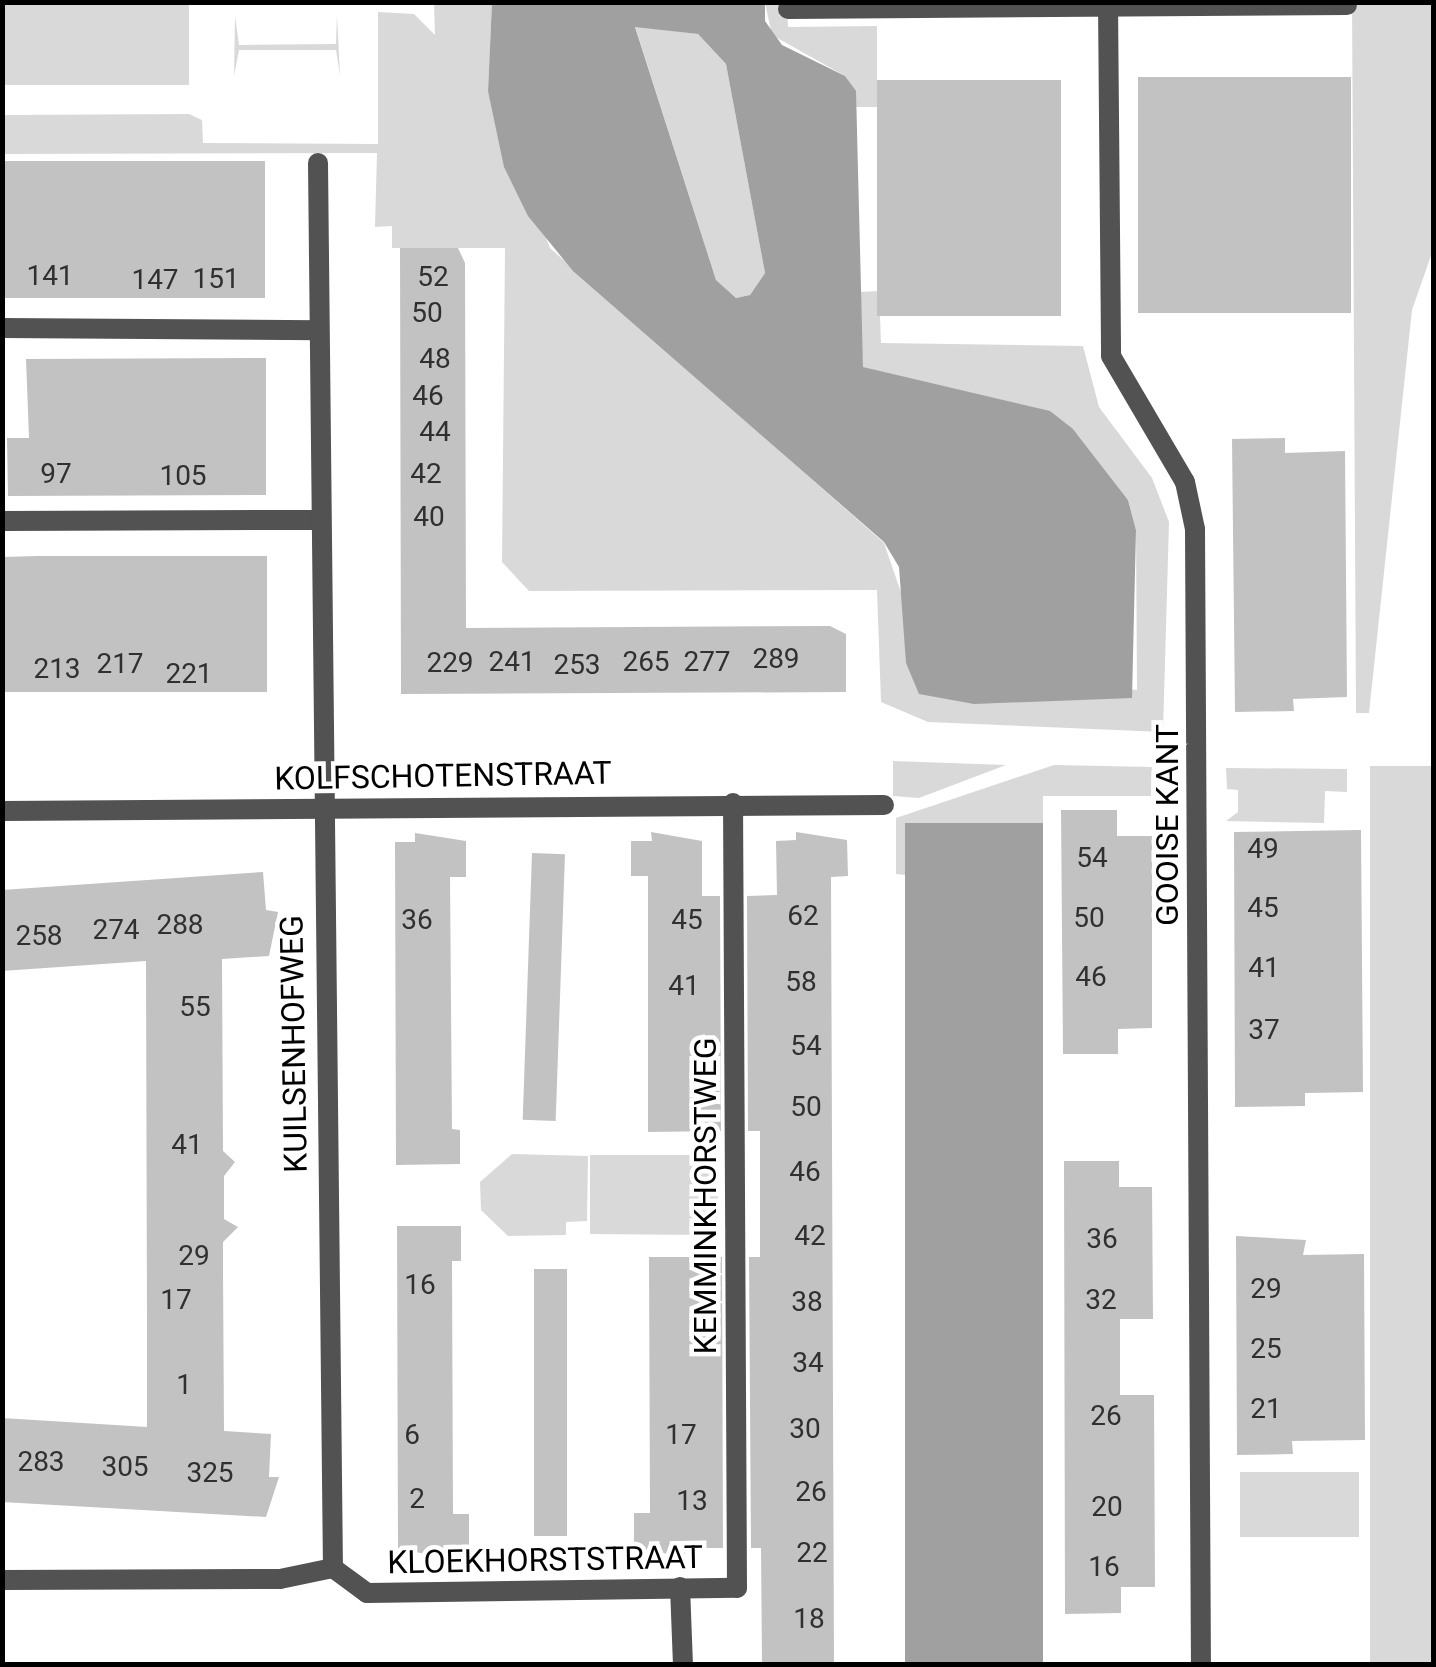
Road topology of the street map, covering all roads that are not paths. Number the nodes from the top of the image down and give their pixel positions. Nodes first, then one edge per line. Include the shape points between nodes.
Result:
1 (1108, 5) edge
2 (1347, 5) dead end
3 (788, 10) dead end
4 (318, 163) dead end
5 (2, 328) edge
6 (319, 330) junction
7 (320, 520) junction
8 (2, 521) edge
9 (733, 803) junction
10 (884, 805) dead end
11 (318, 808) junction
12 (2, 810) edge
13 (333, 1568) junction
14 (2, 1580) edge
15 (680, 1587) junction
16 (737, 1588) joint
17 (683, 1664) edge
18 (1200, 1664) edge

1 - 2 street
1 - 3 street
1 - 18 street, GOOISE KANT via 1110,356 1186,482 1195,529
4 - 6 street, KUILSENHOFWEG
5 - 6 street
6 - 7 street, KUILSENHOFWEG
7 - 8 street
7 - 11 street, KUILSENHOFWEG
9 - 10 street, KOLFSCHOTENSTRAAT
9 - 11 street, KOLFSCHOTENSTRAAT
9 - 16 street, KEMMINKHORSTWEG
11 - 12 street, KOLFSCHOTENSTRAAT
11 - 13 street, KUILSENHOFWEG
13 - 14 street via 280,1580
13 - 15 street, KLOEKHORSTSTRAAT via 368,1593
15 - 16 street, KLOEKHORSTSTRAAT
15 - 17 street

